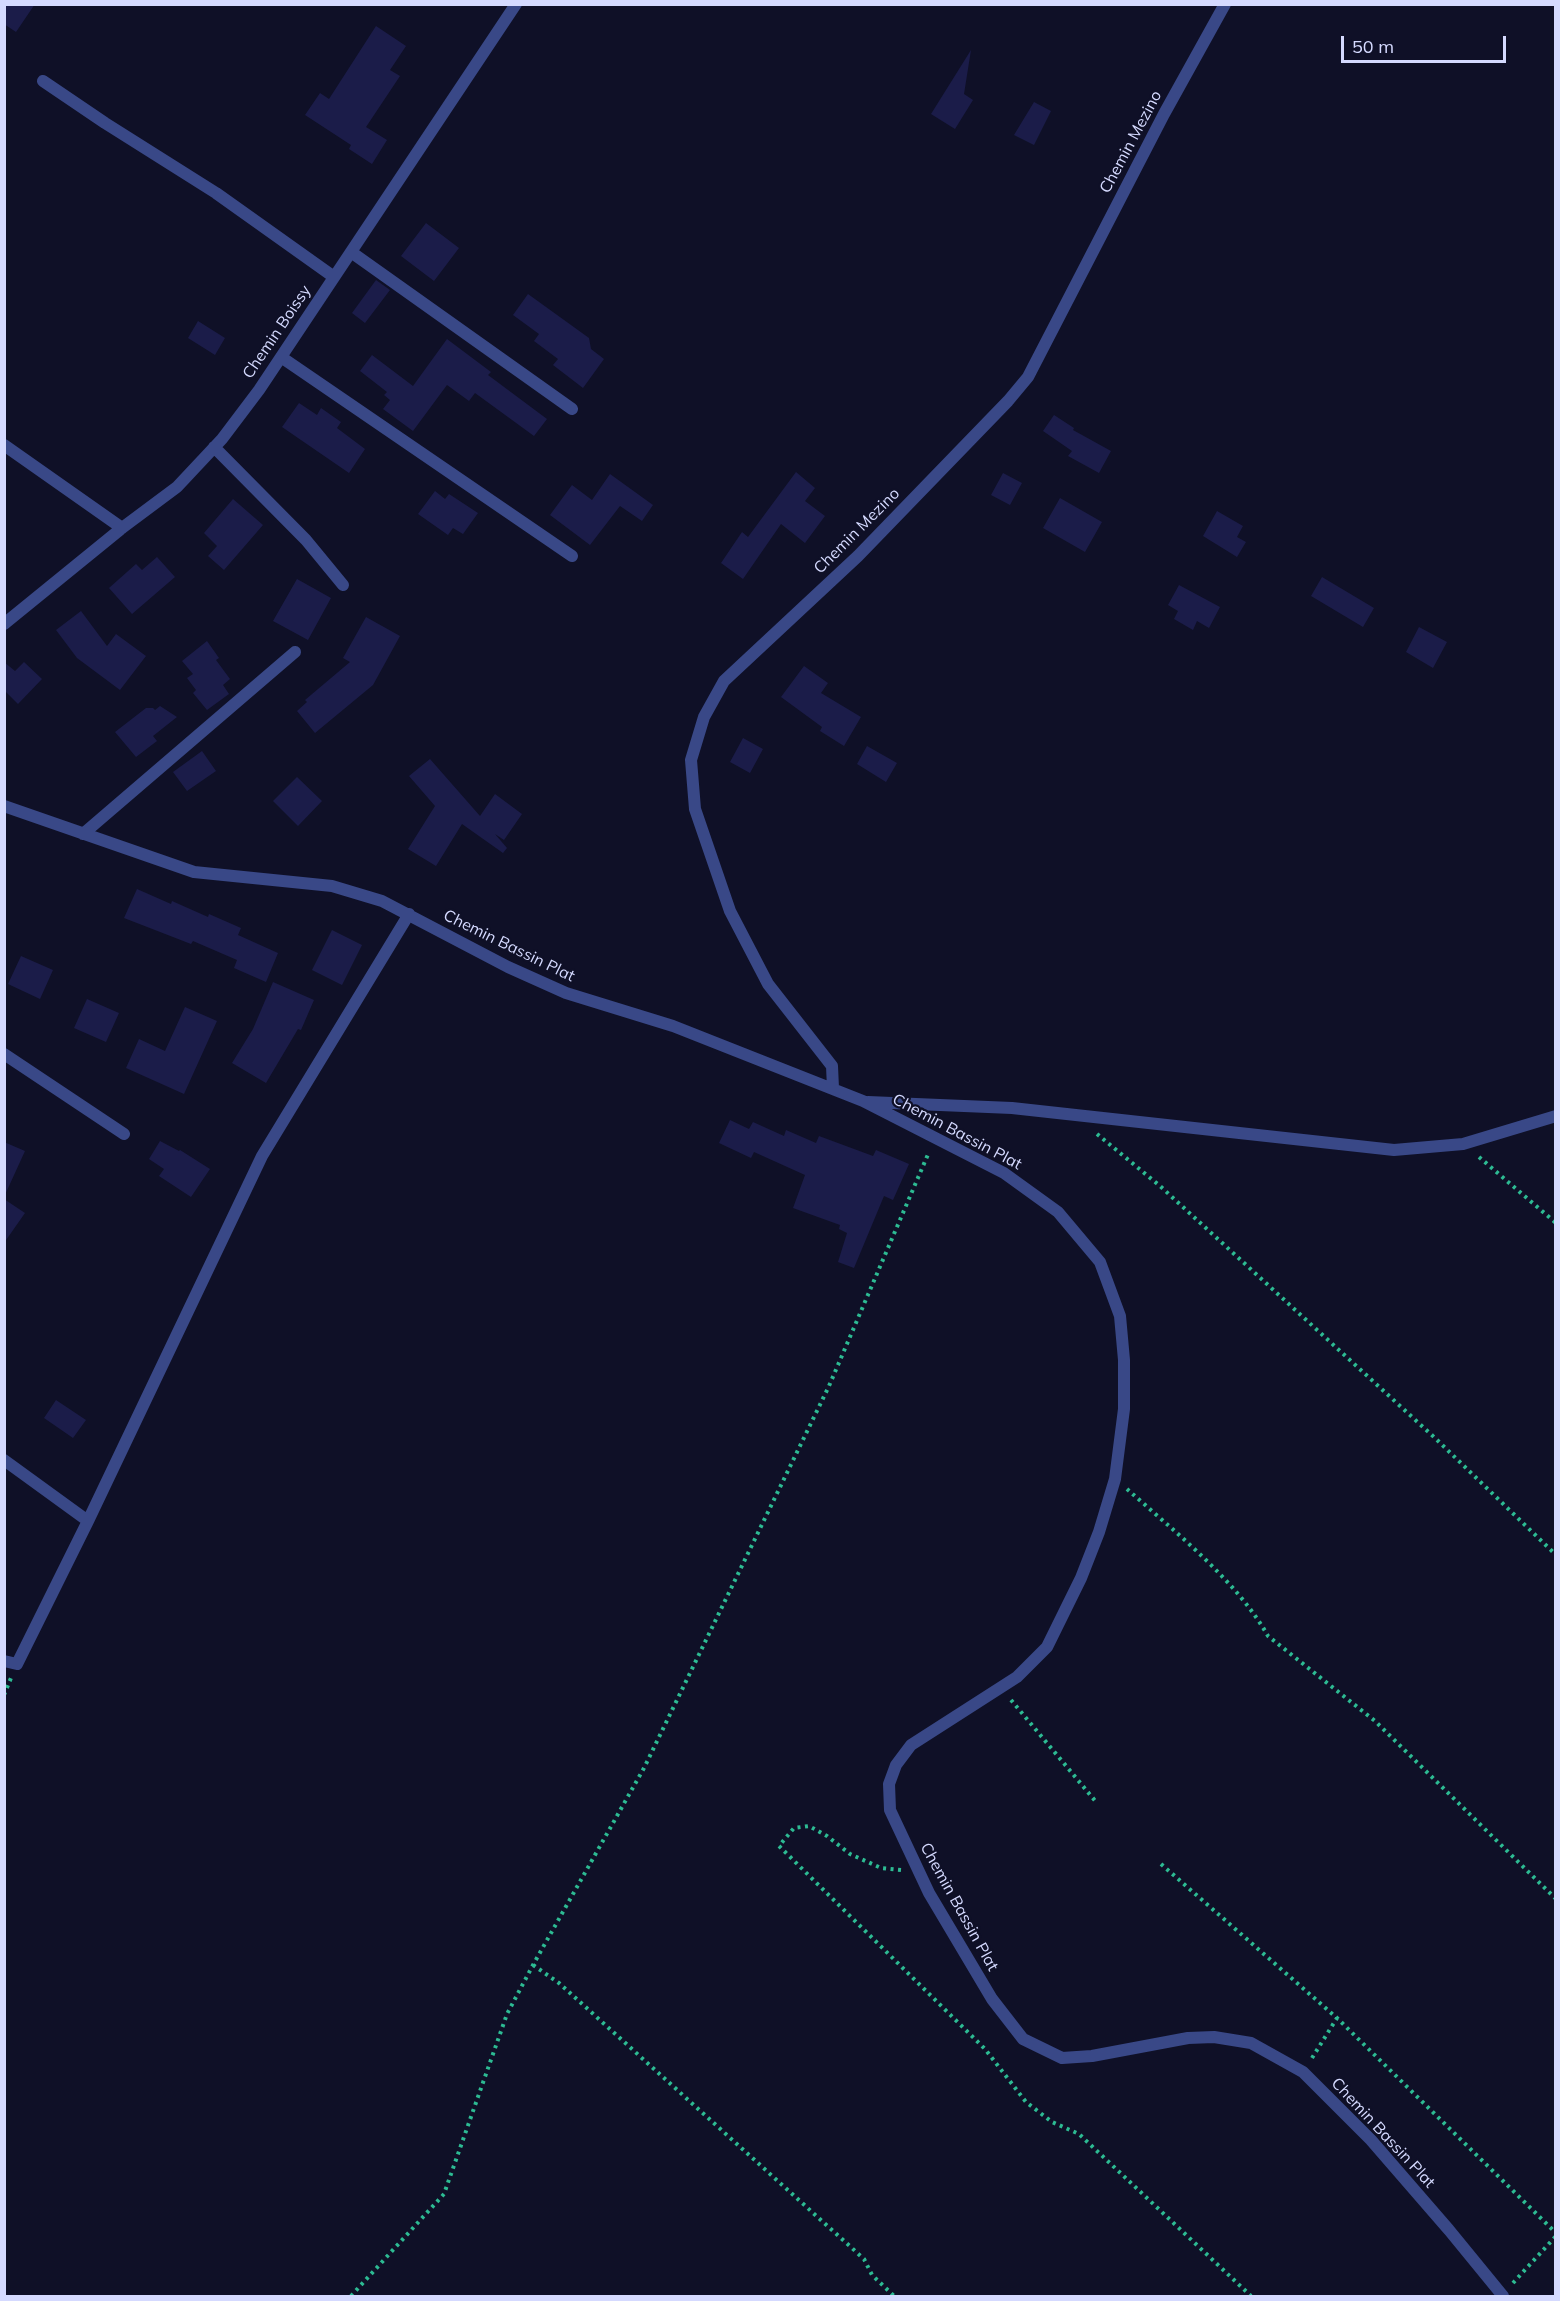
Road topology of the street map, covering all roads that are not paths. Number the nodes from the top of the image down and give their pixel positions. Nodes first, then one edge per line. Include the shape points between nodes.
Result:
1 (516, 4) edge
2 (1225, 4) edge
3 (43, 81) dead end
4 (351, 252) junction
5 (334, 277) junction
6 (281, 357) junction
7 (572, 409) dead end
8 (4, 445) edge
9 (214, 447) junction
10 (122, 528) junction
11 (572, 556) dead end
12 (344, 585) dead end
13 (4, 624) edge
14 (295, 652) dead end
15 (4, 806) edge
16 (83, 834) junction
17 (409, 914) junction
18 (4, 1054) edge
19 (833, 1088) junction
20 (864, 1101) junction
21 (1556, 1116) edge
22 (124, 1134) dead end
23 (4, 1460) edge
24 (88, 1521) junction
25 (4, 1661) edge
26 (1502, 2296) edge

1 - 4 street, Chemin Boissy
2 - 19 street, Chemin Mezino via 1028,377 858,556 724,681 704,717 691,760 695,809 714,865 730,911 768,984 832,1066
3 - 5 street via 216,193
4 - 5 street, Chemin Boissy
4 - 7 street
5 - 6 street, Chemin Boissy
6 - 9 street, Chemin Boissy
6 - 11 street
8 - 10 street
9 - 10 street, Chemin Boissy via 177,487
9 - 12 street via 306,540
10 - 13 street, Chemin Boissy
14 - 16 street
15 - 16 street, Chemin Bassin Plat
16 - 17 street, Chemin Bassin Plat via 194,872 332,886
17 - 19 street, Chemin Bassin Plat via 566,993 673,1026
17 - 24 street via 262,1156
18 - 22 street
19 - 20 street, Chemin Bassin Plat
20 - 21 street via 1011,1108 1394,1150 1463,1144
20 - 26 street, Chemin Bassin Plat via 1004,1173 1058,1212 1100,1262 1120,1316 1124,1359 1124,1409 1115,1479 1081,1578 1047,1647 1017,1677 911,1745 896,1765 890,1784 890,1810 929,1893 992,1999 1023,2039 1044,2051 1062,2058 1092,2056 1188,2038 1214,2037 1251,2043 1303,2072 1371,2140
23 - 24 street
24 - 25 street via 17,1664

